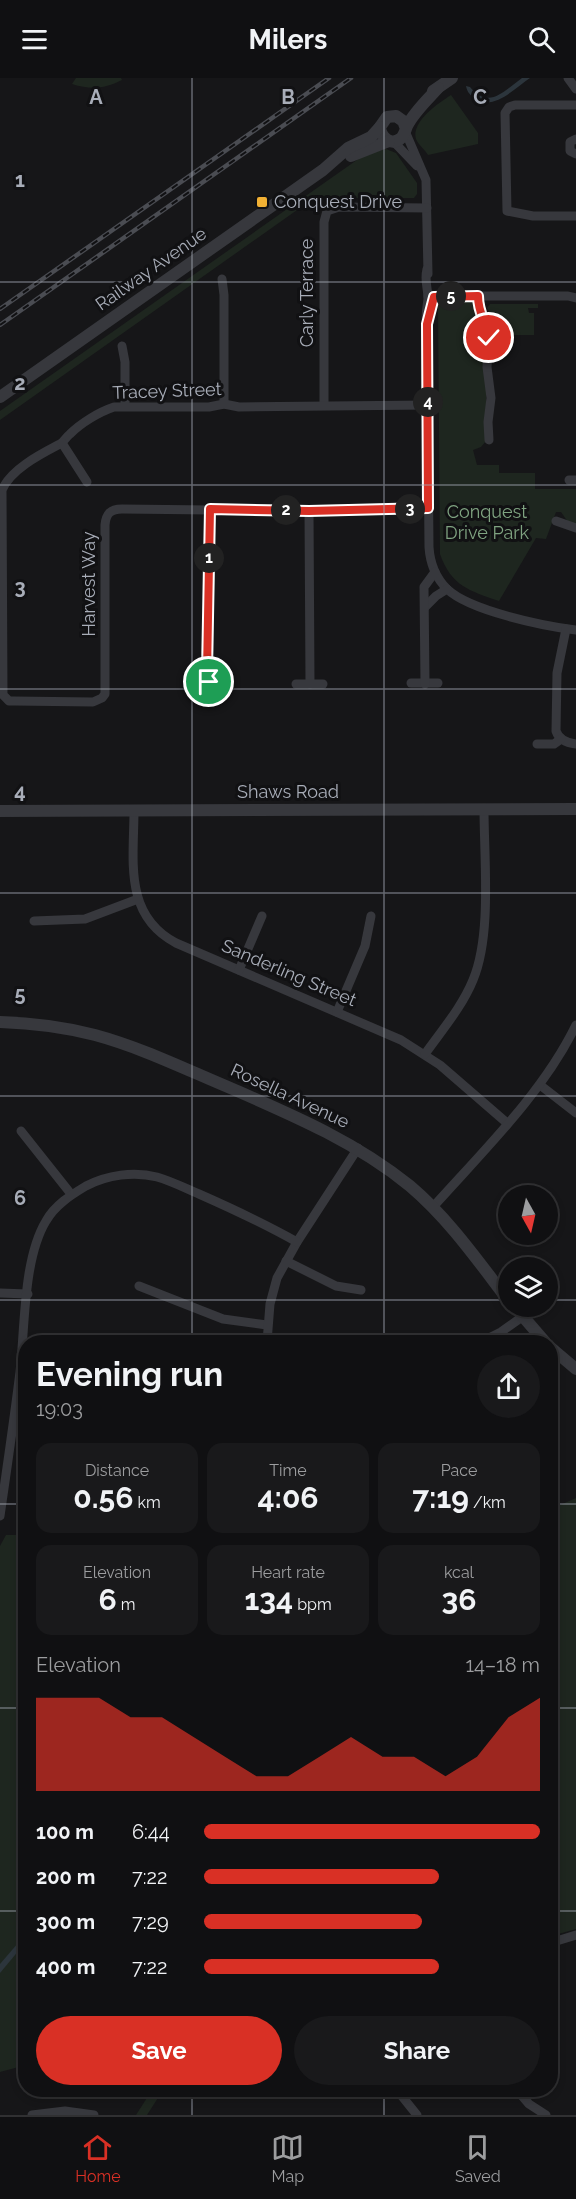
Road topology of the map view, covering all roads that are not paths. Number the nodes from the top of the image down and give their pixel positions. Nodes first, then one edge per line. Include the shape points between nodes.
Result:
1 (452, 78) edge
2 (568, 78) edge
3 (438, 88) junction
4 (576, 89) edge
5 (576, 105) edge
6 (391, 116) junction
7 (380, 127) junction
8 (405, 130) junction
9 (575, 138) edge
10 (391, 141) junction
11 (576, 154) edge
12 (323, 170) junction
13 (423, 172) junction
14 (427, 208) junction
15 (576, 216) edge
16 (222, 279) dead end
17 (431, 296) junction
18 (478, 296) junction
19 (576, 298) edge
20 (122, 346) dead end
21 (0, 397) edge
22 (224, 404) junction
23 (324, 405) junction
24 (428, 405) junction
25 (125, 406) junction
26 (489, 440) dead end
27 (62, 443) junction
28 (87, 482) dead end
29 (428, 508) junction
30 (210, 509) junction
31 (309, 511) junction
32 (556, 521) dead end
33 (576, 528) edge
34 (435, 572) junction
35 (447, 589) junction
36 (424, 607) junction
37 (571, 629) edge
38 (411, 683) dead end
39 (438, 683) dead end
40 (223, 684) dead end
41 (296, 684) dead end
42 (309, 684) junction
43 (323, 684) dead end
44 (424, 684) junction
45 (212, 688) junction
46 (204, 697) dead end
47 (6, 698) joint
48 (561, 739) junction
49 (537, 744) dead end
50 (576, 744) edge
51 (484, 809) junction
52 (576, 809) edge
53 (134, 810) junction
54 (0, 811) edge
55 (138, 899) junction
56 (262, 916) dead end
57 (371, 916) dead end
58 (34, 921) dead end
59 (239, 970) junction
60 (338, 1012) junction
61 (0, 1022) edge
62 (576, 1025) edge
63 (425, 1054) junction
64 (540, 1085) junction
65 (576, 1113) edge
66 (507, 1123) junction
67 (21, 1131) dead end
68 (358, 1148) junction
69 (71, 1194) junction
70 (433, 1207) junction
71 (297, 1242) junction
72 (286, 1261) junction
73 (140, 1287) dead end
74 (498, 1287) edge
75 (361, 1290) dead end
76 (0, 1293) edge
77 (28, 1294) junction
78 (514, 1317) edge
79 (522, 1317) edge
80 (267, 1324) junction
81 (25, 1335) edge
82 (267, 1335) edge
83 (495, 1335) edge
84 (539, 1335) edge
85 (558, 1354) edge
86 (576, 1369) edge
87 (18, 1401) edge
88 (0, 1516) edge
89 (576, 1935) edge
90 (558, 1940) edge
91 (403, 2097) edge
92 (523, 2097) edge
93 (32, 2115) edge
94 (94, 2115) edge
95 (417, 2115) edge
96 (546, 2115) edge

1 - 3 street
2 - 4 street
3 - 6 street via 409,109
3 - 8 street
5 - 15 street via 509,107 506,148 507,212
6 - 7 street
6 - 8 street via 403,121
7 - 10 street via 381,134
7 - 12 street, Railway Avenue
8 - 10 street via 400,139
8 - 13 street
9 - 11 street via 568,147
10 - 12 street, Railway Avenue
10 - 13 street
12 - 21 street, Railway Avenue
13 - 14 street
14 - 17 street
14 - 23 street, Carly Terrace via 339,207 327,211
16 - 22 street
17 - 18 street
17 - 24 street via 425,315
18 - 19 street
18 - 26 street via 489,338
20 - 25 street
22 - 23 street, Tracey Street
22 - 25 street, Tracey Street
23 - 24 street, Tracey Street
24 - 29 street
25 - 27 street, Tracey Street via 105,410 74,430
27 - 28 street
27 - 47 street, Tracey Street via 45,450 8,479 2,490 2,691
29 - 31 street, Harvest Way
29 - 34 street via 430,556
30 - 31 street, Harvest Way
30 - 45 street via 207,672
30 - 47 street, Harvest Way via 109,512 105,525 105,694 93,702
31 - 42 street
32 - 33 street
34 - 35 street
34 - 36 street via 425,583
35 - 36 street
35 - 37 street via 480,607
36 - 44 street
37 - 48 street via 557,673 556,731
38 - 44 street
39 - 44 street
40 - 45 street
41 - 42 street
42 - 43 street
45 - 46 street
48 - 49 street via 554,744
48 - 50 street
51 - 52 street, Shaws Road
51 - 53 street, Shaws Road
51 - 63 street via 481,958 464,999
53 - 54 street, Shaws Road
53 - 55 street, Sanderling Street
55 - 58 street via 85,920
55 - 59 street, Sanderling Street via 149,922 168,939
56 - 59 street
57 - 60 street via 365,946
59 - 60 street, Sanderling Street
60 - 63 street, Sanderling Street
61 - 68 street, Rosella Avenue via 79,1031 131,1046
62 - 64 street
63 - 66 street, Sanderling Street
64 - 65 street
64 - 66 street
66 - 70 street
67 - 69 street
68 - 70 street, Rosella Avenue
68 - 71 street
69 - 71 street via 113,1176 157,1177 248,1215
69 - 77 street via 46,1220 39,1235 32,1254
70 - 74 street, Rosella Avenue
71 - 72 street
72 - 75 street via 336,1286
72 - 80 street
73 - 80 street via 223,1319
76 - 77 street
77 - 81 street
78 - 83 street
79 - 84 street
80 - 82 street
85 - 86 street
87 - 88 street
89 - 90 street
91 - 95 street
92 - 96 street
93 - 94 street via 65,2111

